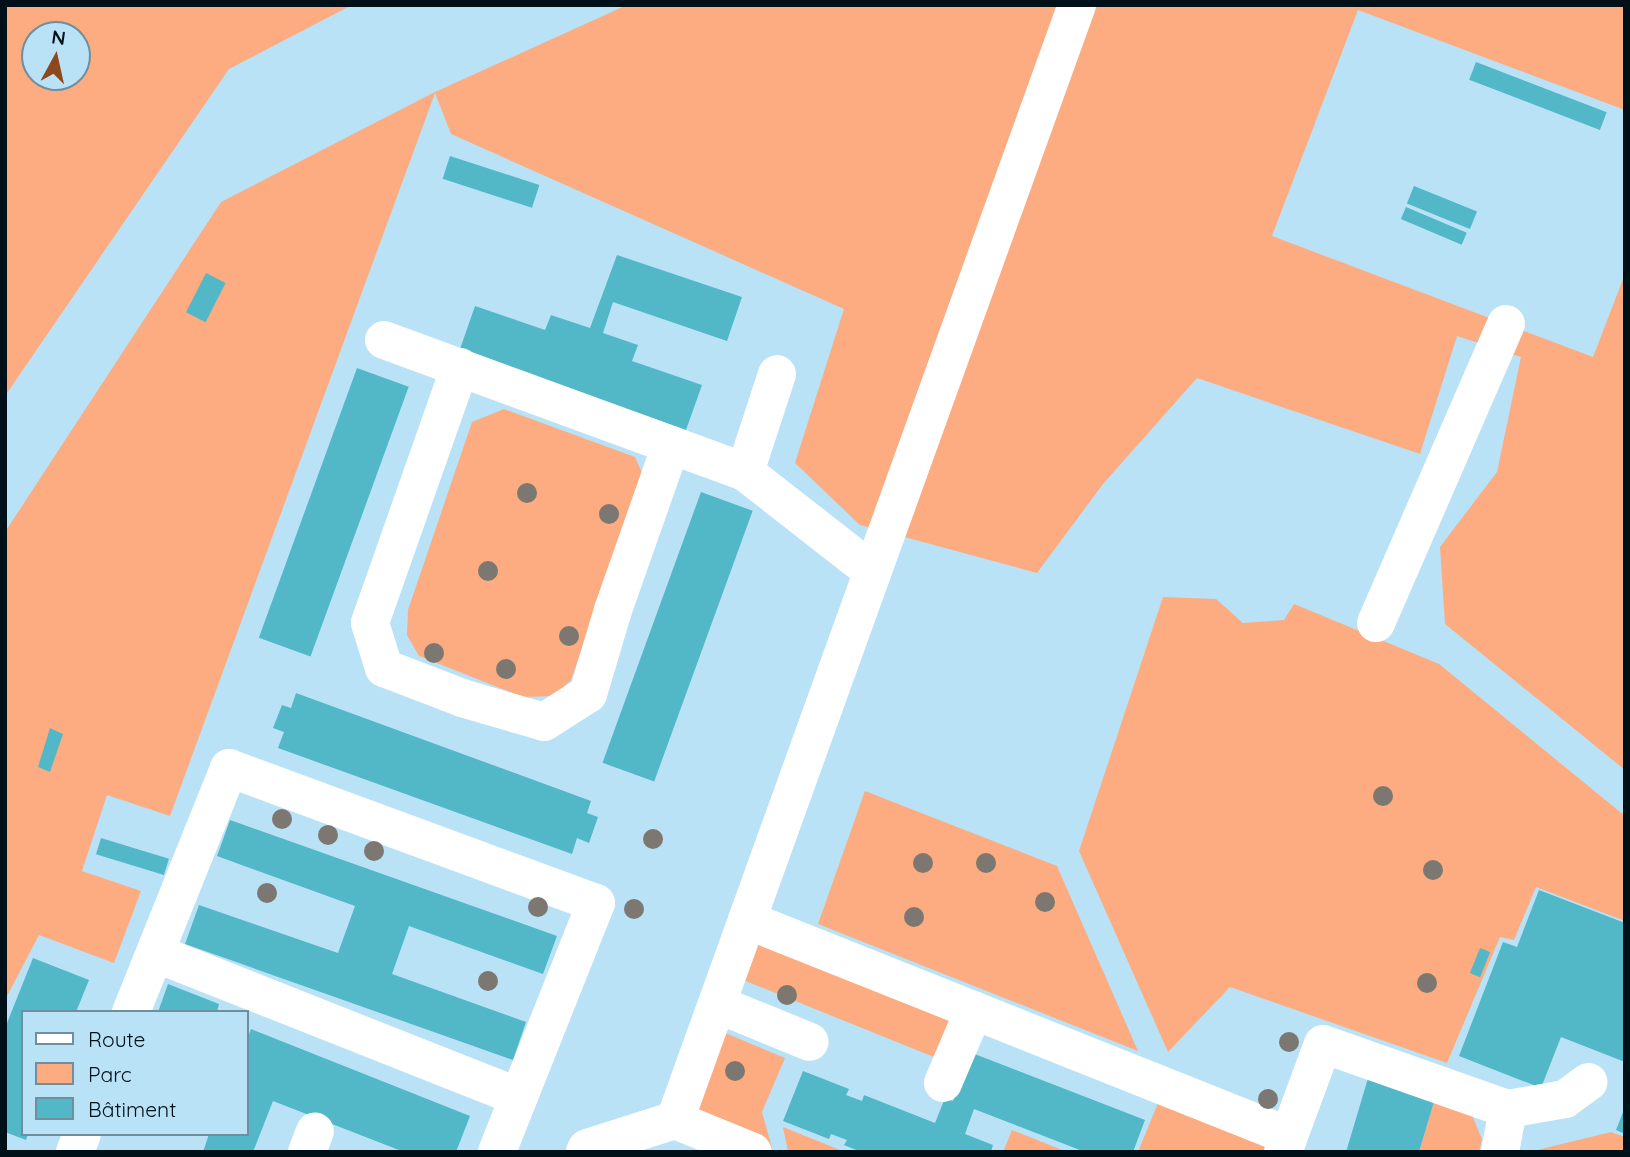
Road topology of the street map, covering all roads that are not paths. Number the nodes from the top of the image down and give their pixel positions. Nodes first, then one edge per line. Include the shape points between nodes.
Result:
1 (1077, 5) edge
2 (1506, 324) dead end
3 (384, 340) dead end
4 (460, 367) junction
5 (777, 374) dead end
6 (671, 444) junction
7 (745, 472) junction
8 (873, 572) junction
9 (1376, 623) dead end
10 (747, 920) junction
11 (155, 953) junction
12 (717, 1004) junction
13 (132, 1010) edge
14 (974, 1010) junction
15 (810, 1042) dead end
16 (1588, 1082) dead end
17 (943, 1083) dead end
18 (519, 1097) junction
19 (1508, 1109) junction
20 (675, 1120) junction
21 (1286, 1144) edge
22 (498, 1152) edge
23 (586, 1152) edge
24 (753, 1152) edge
25 (1500, 1152) edge

1 - 8 street
2 - 9 street
3 - 4 street
4 - 6 street
4 - 6 street via 370,623 384,668 462,698 544,722 588,694
5 - 7 street
6 - 7 street
7 - 8 street
8 - 10 street
10 - 12 street
10 - 14 street
11 - 13 street
11 - 18 street
11 - 18 street via 229,768 596,903
12 - 15 street
12 - 20 street
14 - 17 street
14 - 21 street
16 - 19 street via 1565,1099
18 - 22 street
19 - 21 street via 1322,1044
19 - 25 street
20 - 23 street
20 - 24 street

